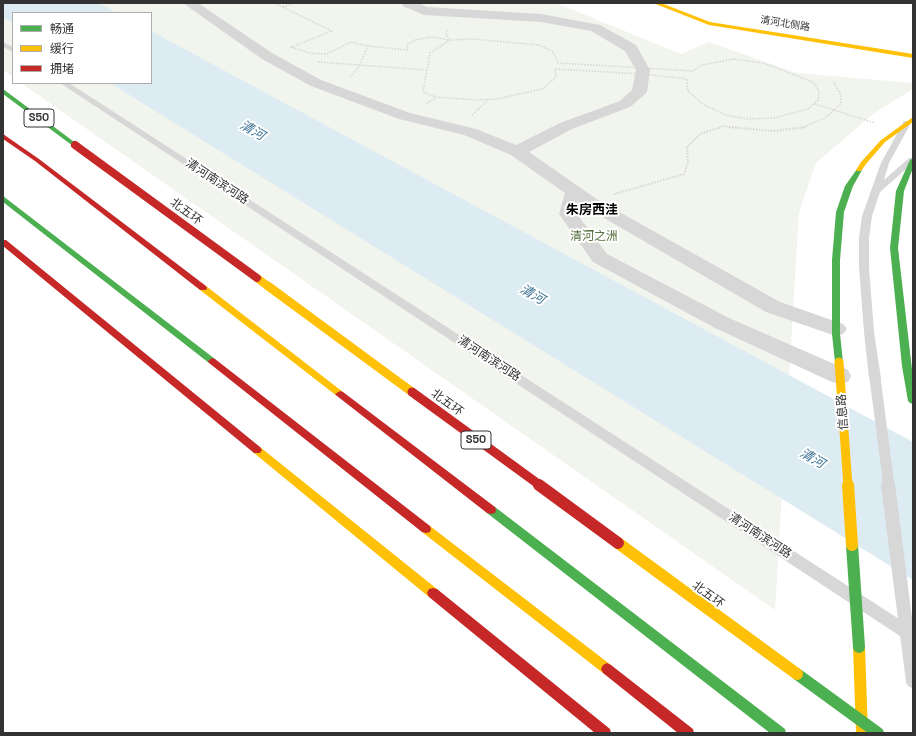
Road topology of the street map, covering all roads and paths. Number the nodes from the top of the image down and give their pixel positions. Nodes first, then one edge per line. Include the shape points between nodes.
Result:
1 (189, 3) edge
2 (274, 3) edge
3 (294, 3) edge
4 (408, 3) edge
5 (656, 3) edge
6 (283, 7) junction
7 (450, 40) junction
8 (3, 44) edge
9 (292, 46) junction
10 (368, 46) junction
11 (12, 49) edge
12 (267, 56) junction
13 (913, 56) edge
14 (360, 65) junction
15 (290, 69) junction
16 (427, 70) junction
17 (642, 71) junction
18 (833, 82) dead end
19 (66, 84) edge
20 (331, 88) junction
21 (3, 91) edge
22 (814, 104) junction
23 (835, 110) junction
24 (910, 120) edge
25 (896, 131) junction
26 (3, 136) edge
27 (518, 151) junction
28 (913, 160) edge
29 (574, 192) junction
30 (875, 192) junction
31 (3, 198) edge
32 (592, 204) junction
33 (3, 242) edge
34 (836, 329) junction
35 (910, 368) edge
36 (840, 369) junction
37 (913, 401) edge
38 (913, 636) edge
39 (913, 682) edge
40 (605, 733) edge
41 (688, 733) edge
42 (780, 733) edge
43 (862, 733) edge
44 (878, 733) edge

1 - 12 street
2 - 6 path
3 - 6 path
4 - 17 street via 424,11 541,18 595,28 631,48
5 - 13 main road, 清河北侧路 via 709,23
6 - 9 path via 332,31
7 - 10 path via 432,37 415,40 407,45 408,50
7 - 16 path via 430,54
7 - 17 path via 473,39 539,45 553,52 558,63
8 - 11 lane
9 - 10 path via 309,53 327,54 351,42
9 - 12 path
10 - 14 path
12 - 15 street
14 - 15 path via 313,62
14 - 16 path
14 - 20 path via 350,77
15 - 20 street
16 - 17 path via 423,92 436,97 477,100 542,88 556,77 555,69
17 - 22 path via 687,79 688,91 704,105 726,115 747,119 774,118 808,109
17 - 22 path via 693,71 702,66 734,59 763,63 813,82 819,91 818,100
17 - 27 street via 640,92 624,104 566,126
18 - 23 path via 841,96 841,104
19 - 38 lane, 清河南滨河路
20 - 27 street via 405,116 470,132
21 - 44 main road, 北五环 / S50, bridge
22 - 23 path
23 - 25 path
23 - 32 path via 825,118 805,127 774,131 724,126 700,134 687,147 688,162 684,174 621,191
24 - 25 main road, 信息路
24 - 30 lane via 885,163
25 - 34 main road, 信息路 via 863,163 848,186 840,212 836,260
26 - 42 main road via 38,160
27 - 29 street
28 - 30 lane
28 - 35 main road via 900,191 894,248 896,279
29 - 32 street
29 - 36 street via 568,214 600,258 722,323
30 - 39 lane, bridge via 867,216 864,238 865,282 874,378
31 - 41 main road
32 - 34 street via 773,307
33 - 40 main road
34 - 36 main road, 信息路
35 - 37 main road
36 - 43 main road, 信息路, bridge via 859,647

